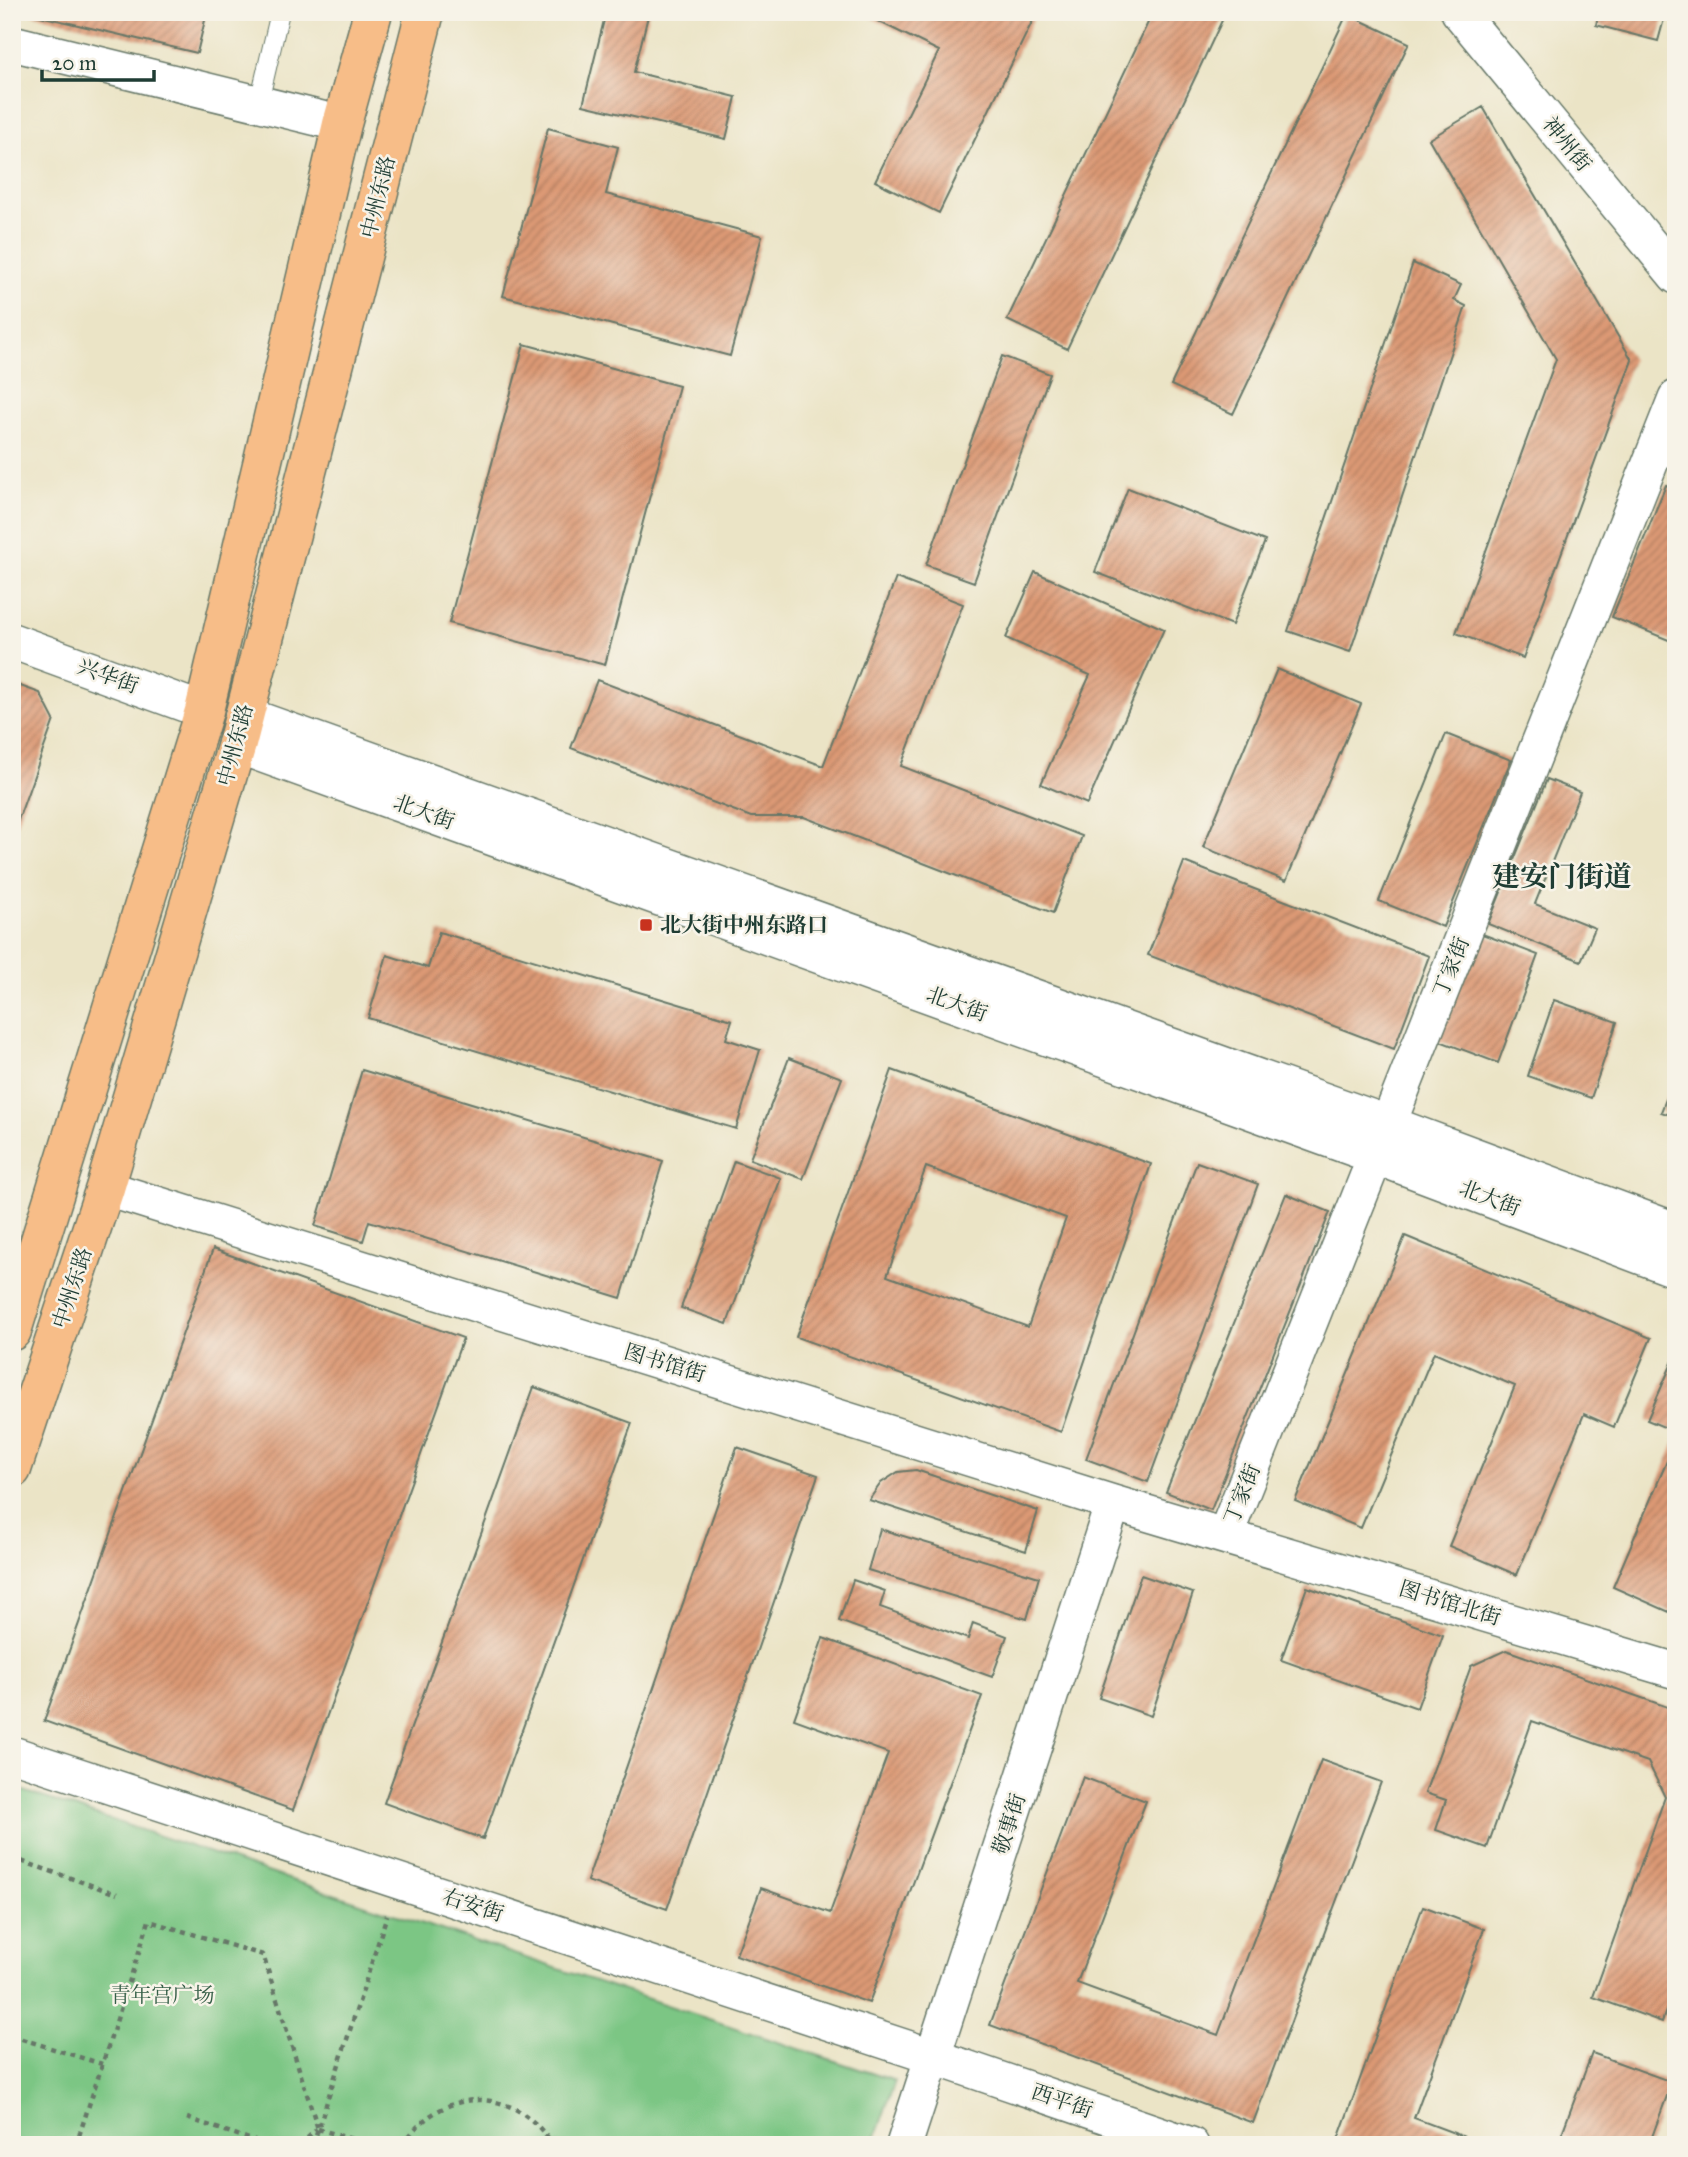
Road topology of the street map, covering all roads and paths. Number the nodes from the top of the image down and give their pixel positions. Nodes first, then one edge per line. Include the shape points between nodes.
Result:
1 (280, 12) edge
2 (373, 12) edge
3 (425, 12) edge
4 (1459, 12) edge
5 (12, 43) edge
6 (259, 102) junction
7 (342, 124) junction
8 (1676, 276) edge
9 (1676, 398) edge
10 (12, 640) edge
11 (204, 711) junction
12 (240, 730) junction
13 (1382, 1140) junction
14 (105, 1188) junction
15 (1676, 1232) edge
16 (1676, 1268) edge
17 (12, 1331) edge
18 (12, 1469) edge
19 (1113, 1503) junction
20 (1225, 1536) junction
21 (1676, 1671) edge
22 (12, 1754) edge
23 (12, 1858) edge
24 (398, 1881) junction
25 (117, 1894) dead end
26 (12, 2036) edge
27 (934, 2057) junction
28 (102, 2064) junction
29 (187, 2118) dead end
30 (318, 2129) junction
31 (76, 2145) edge
32 (267, 2145) edge
33 (300, 2145) edge
34 (313, 2145) edge
35 (372, 2145) edge
36 (403, 2145) edge
37 (552, 2145) edge
38 (904, 2145) edge
39 (1191, 2145) edge

1 - 6 lane
2 - 7 main road, 中州东路
3 - 12 main road, 中州东路
4 - 8 street, 神州街
5 - 6 street
6 - 7 street
7 - 11 main road, 中州东路
9 - 13 street, 丁家街
10 - 11 street, 兴华街
11 - 17 main road, 中州东路
12 - 13 street, 北大街
12 - 14 main road, 中州东路
13 - 15 street, 北大街
13 - 16 street, 北大街
13 - 20 street, 丁家街
14 - 18 main road, 中州东路
14 - 19 street, 图书馆街
19 - 20 street, 图书馆街
19 - 27 street, 敬事街
20 - 21 street, 图书馆北街
22 - 24 street, 右安街
23 - 25 path
24 - 27 street, 右安街
24 - 30 path
26 - 28 path
27 - 38 street, 敬事街
27 - 39 street, 西平街
28 - 30 path via 149,1921 263,1955
28 - 31 path
29 - 32 path
30 - 33 path
30 - 34 path
30 - 35 path
36 - 37 path via 414,2127 436,2109 464,2100 493,2100 520,2110 542,2128

